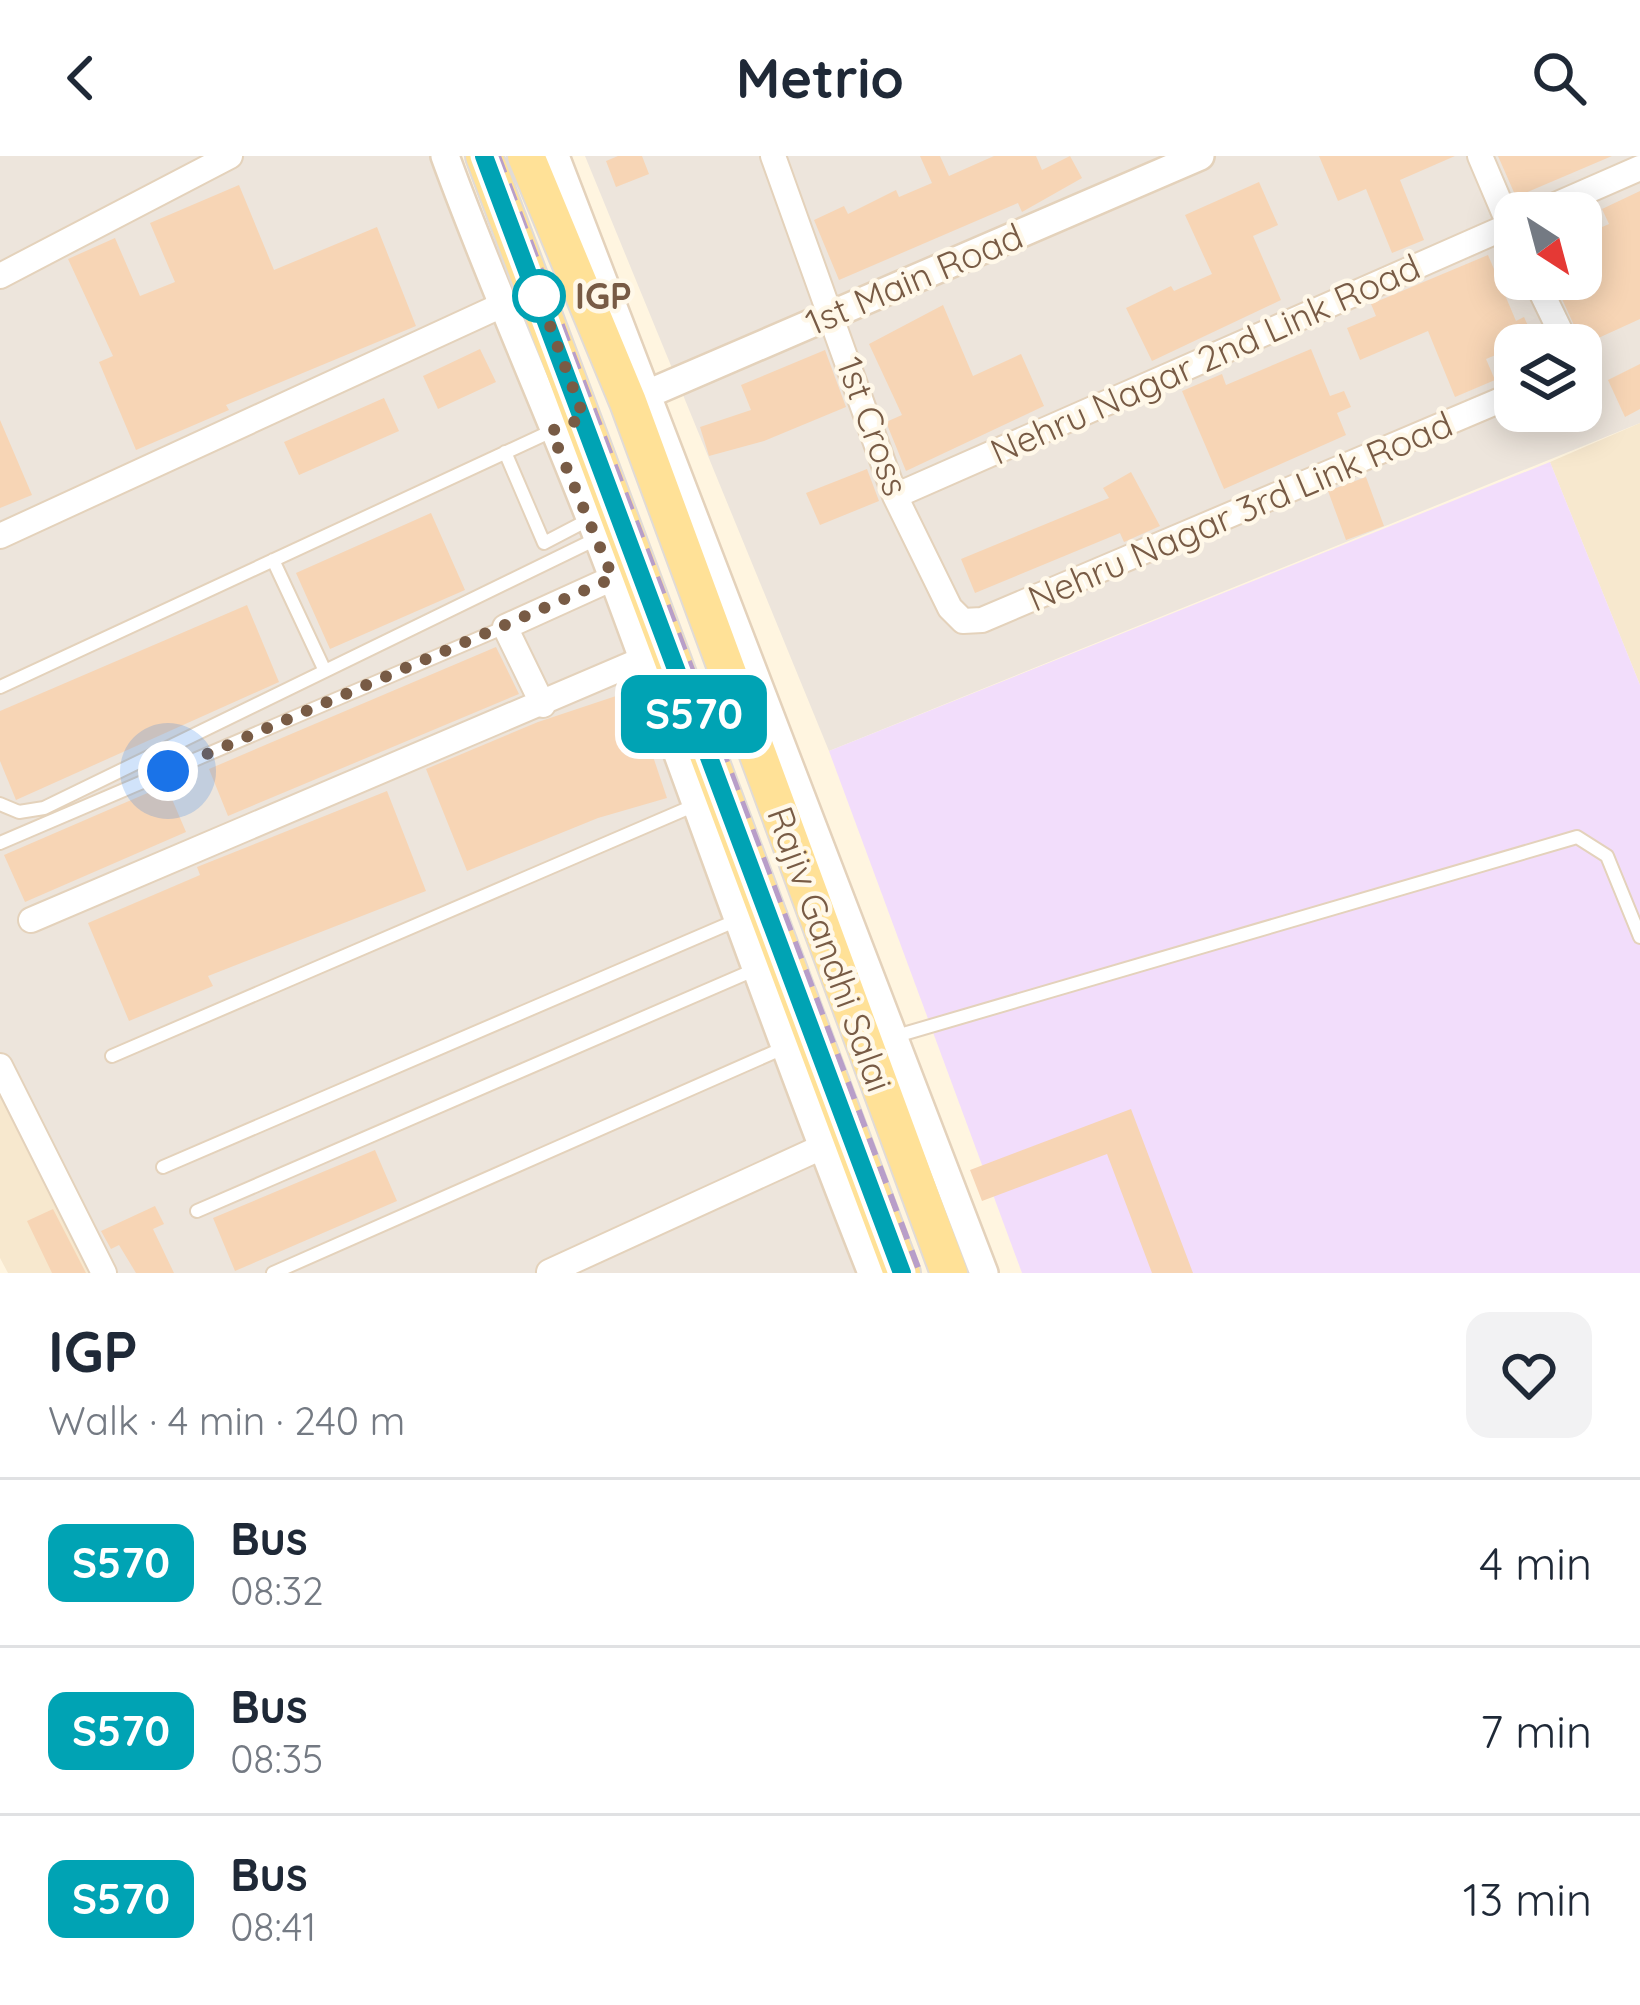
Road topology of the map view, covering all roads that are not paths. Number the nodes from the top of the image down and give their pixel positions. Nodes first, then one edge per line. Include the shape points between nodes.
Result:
1 (230, 156) edge
2 (445, 156) edge
3 (484, 156) edge
4 (773, 156) edge
5 (1200, 156) edge
6 (1480, 156) edge
7 (540, 165) edge
8 (1640, 168) edge
9 (1496, 192) edge
10 (1585, 192) edge
11 (575, 206) joint
12 (1494, 236) edge
13 (0, 276) edge
14 (500, 306) junction
15 (833, 313) junction
16 (639, 397) junction
17 (1494, 403) edge
18 (567, 424) junction
19 (506, 452) junction
20 (896, 496) junction
21 (683, 515) junction
22 (604, 531) junction
23 (0, 536) edge
24 (544, 543) junction
25 (273, 560) junction
26 (551, 561) junction
27 (700, 561) junction
28 (629, 581) junction
29 (963, 621) joint
30 (505, 627) junction
31 (640, 660) junction
32 (326, 671) junction
33 (0, 687) edge
34 (543, 705) junction
35 (0, 804) edge
36 (693, 806) junction
37 (0, 843) edge
38 (31, 920) dead end
39 (735, 921) junction
40 (1640, 938) edge
41 (756, 969) junction
42 (893, 1037) junction
43 (798, 1042) junction
44 (112, 1056) dead end
45 (0, 1066) edge
46 (822, 1147) junction
47 (908, 1162) junction
48 (164, 1167) dead end
49 (866, 1176) junction
50 (197, 1211) dead end
51 (549, 1272) edge
52 (104, 1273) edge
53 (273, 1273) edge
54 (872, 1273) edge
55 (902, 1273) edge
56 (949, 1273) edge
57 (984, 1273) edge

1 - 13 street
2 - 14 street
3 - 18 main road, Rajiv Gandhi Salai
4 - 15 street, 1st Cross
5 - 15 street, 1st Main Road
6 - 9 street
7 - 11 main road
7 - 16 main road, Rajiv Gandhi Salai
8 - 10 street
11 - 16 street
12 - 20 street, Nehru Nagar 2nd Link Road
14 - 18 street
14 - 23 street
15 - 16 street, 1st Main Road
15 - 20 street, 1st Cross
16 - 21 main road, Rajiv Gandhi Salai
17 - 29 street, Nehru Nagar 3rd Link Road via 982,620
18 - 19 lane
18 - 22 main road, Rajiv Gandhi Salai
19 - 24 lane
19 - 25 lane
20 - 29 street, 1st Cross
21 - 22 main road
21 - 27 main road, Rajiv Gandhi Salai
22 - 24 lane
22 - 26 lane
22 - 28 main road, Rajiv Gandhi Salai
24 - 26 lane
25 - 32 lane
25 - 33 lane
26 - 32 lane
27 - 28 main road
27 - 42 street
27 - 47 main road, Rajiv Gandhi Salai
28 - 30 street
28 - 31 street
28 - 43 main road, Rajiv Gandhi Salai
30 - 34 street
30 - 37 lane
31 - 34 street
31 - 36 street
32 - 35 lane via 44,808 20,812
34 - 38 street
36 - 39 street
36 - 44 lane
39 - 41 street
39 - 48 lane
40 - 42 lane via 1607,856 1577,837
41 - 43 street
41 - 50 lane
42 - 57 street
43 - 46 street
43 - 49 main road, Rajiv Gandhi Salai
43 - 53 lane
45 - 52 street
46 - 51 street
46 - 54 street
47 - 49 main road
47 - 56 main road, Rajiv Gandhi Salai
49 - 55 main road, Rajiv Gandhi Salai

